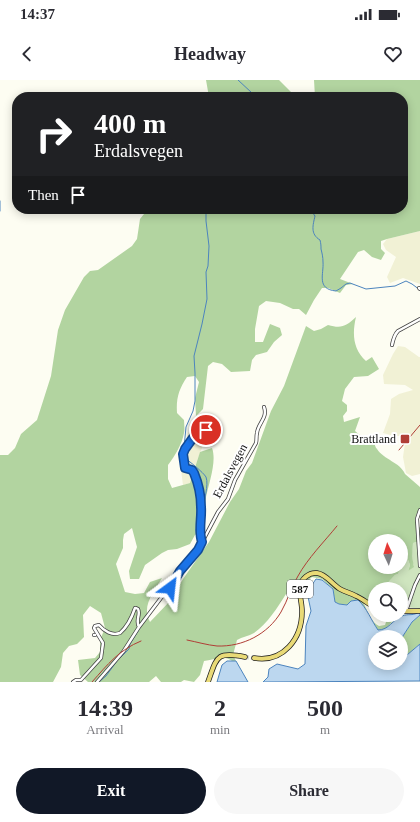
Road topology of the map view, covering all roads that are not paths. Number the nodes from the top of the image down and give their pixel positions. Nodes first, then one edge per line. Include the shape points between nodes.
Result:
1 (420, 319) edge
2 (392, 345) dead end
3 (264, 407) dead end
4 (207, 430) dead end
5 (420, 510) edge
6 (202, 542) junction
7 (420, 566) edge
8 (420, 575) edge
9 (368, 603) edge
10 (408, 605) edge
11 (408, 611) edge
12 (419, 611) edge
13 (139, 627) junction
14 (245, 657) tunnel mouth
15 (254, 658) tunnel mouth
16 (73, 682) edge
17 (97, 682) edge
18 (208, 682) edge

1 - 2 street via 398,331
3 - 6 street, Erdalsvegen via 265,416 257,432 256,443 235,480 228,499
4 - 6 street, Erdalsvegen via 195,435 183,456 184,467 193,470 200,490
5 - 7 street via 417,519
6 - 13 street, Erdalsvegen
8 - 10 street
9 - 15 main road, 587 via 340,589 318,573 310,574 300,585 302,616 292,642 284,652 276,656 266,659
11 - 12 main road
13 - 16 street via 139,612 136,608 120,633 114,634 105,631 99,625 95,626 102,643 101,658 81,680
13 - 17 street, Erdalsvegen via 123,652
14 - 18 main road via 231,654 221,657 216,662

